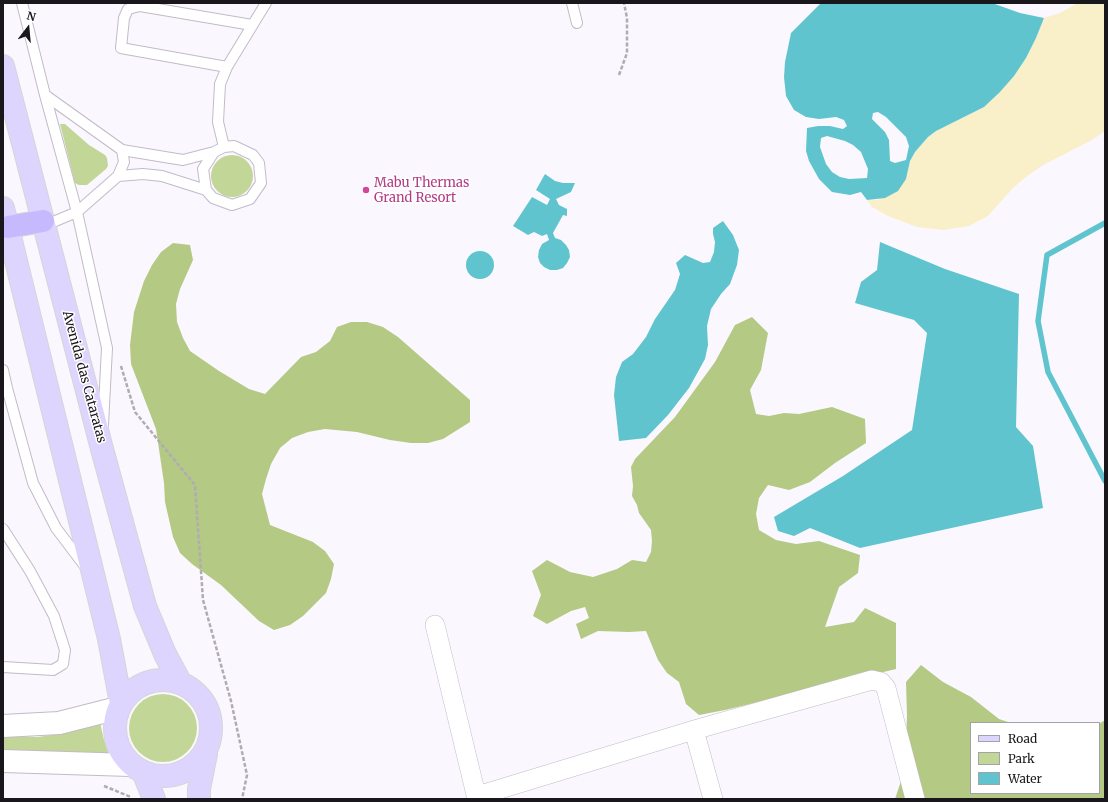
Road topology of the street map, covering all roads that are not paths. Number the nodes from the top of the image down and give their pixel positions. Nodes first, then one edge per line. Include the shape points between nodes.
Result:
1 (22, 3) edge
2 (266, 3) edge
3 (572, 3) edge
4 (577, 23) dead end
5 (252, 25) junction
6 (3, 66) edge
7 (227, 67) junction
8 (45, 95) junction
9 (224, 147) junction
10 (122, 150) junction
11 (214, 152) junction
12 (118, 176) junction
13 (206, 190) junction
14 (77, 212) junction
15 (43, 221) junction
16 (5, 226) edge
17 (3, 370) edge
18 (102, 449) junction
19 (3, 529) edge
20 (93, 576) junction
21 (435, 625) dead end
22 (3, 667) edge
23 (180, 682) junction
24 (120, 706) junction
25 (3, 726) edge
26 (694, 730) junction
27 (206, 754) junction
28 (3, 761) edge
29 (137, 770) junction
30 (477, 798) edge
31 (154, 799) edge
32 (199, 799) edge
33 (713, 799) edge
34 (915, 799) edge

1 - 8 lane
2 - 5 lane
3 - 4 lane
5 - 7 lane
5 - 7 lane via 140,6 128,9 124,18 121,48
6 - 15 main road, Avenida das Cataratas
7 - 9 lane via 220,84 218,122
8 - 10 lane
8 - 14 lane
9 - 11 lane
9 - 13 lane via 234,146 253,154 259,163 261,183 250,199 232,205 213,198
10 - 11 lane via 184,160
10 - 12 lane via 124,162
11 - 13 lane via 203,169
12 - 13 lane via 162,176
12 - 14 lane
14 - 15 lane via 53,222
14 - 18 lane via 107,348
15 - 16 highway
15 - 18 main road, Avenida das Cataratas
16 - 20 main road
17 - 20 lane via 33,483 56,528
18 - 23 main road, Avenida das Cataratas via 145,606
19 - 22 lane via 30,571 54,616 65,650 62,664 53,670
20 - 24 main road via 109,639
21 - 30 street
23 - 24 main road via 156,680 144,683
23 - 27 main road via 201,696 208,707 213,730
24 - 25 street via 59,723
24 - 29 main road via 114,720 117,744
26 - 30 street
26 - 33 street
26 - 34 street via 872,680 881,682 886,688
27 - 29 main road via 188,771 176,776
27 - 32 main road
28 - 29 street
29 - 31 main road

